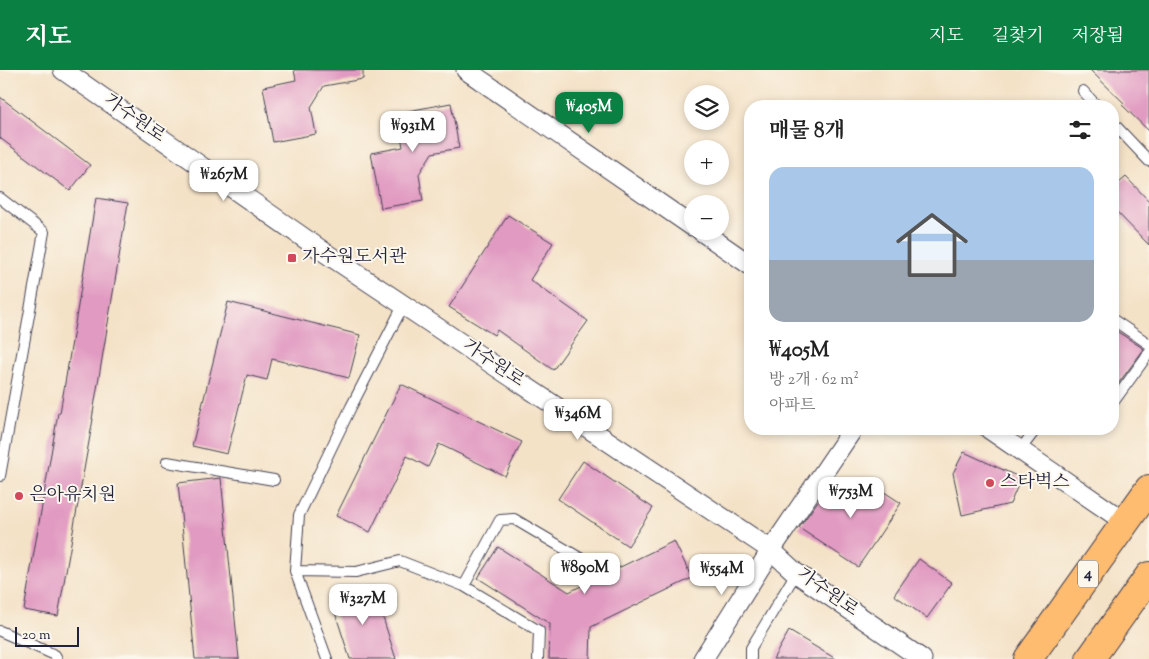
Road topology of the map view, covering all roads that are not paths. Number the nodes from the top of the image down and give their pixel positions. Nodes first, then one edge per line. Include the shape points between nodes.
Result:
1 (64, 70) edge
2 (466, 70) edge
3 (1083, 91) dead end
4 (1091, 100) edge
5 (1119, 129) edge
6 (1149, 161) edge
7 (0, 198) edge
8 (684, 220) edge
9 (714, 240) edge
10 (744, 261) edge
11 (404, 304) junction
12 (1119, 323) edge
13 (1149, 344) edge
14 (1149, 353) edge
15 (1119, 394) edge
16 (849, 435) edge
17 (998, 435) edge
18 (1031, 435) edge
19 (1020, 450) junction
20 (167, 462) dead end
21 (0, 476) edge
22 (274, 480) dead end
23 (1149, 489) edge
24 (1125, 522) junction
25 (771, 550) junction
26 (580, 558) dead end
27 (295, 571) junction
28 (796, 573) junction
29 (1149, 576) edge
30 (464, 586) junction
31 (0, 631) edge
32 (57, 659) edge
33 (327, 659) edge
34 (538, 659) edge
35 (703, 659) edge
36 (751, 659) edge
37 (922, 659) edge
38 (1028, 659) edge
39 (1090, 659) edge

1 - 11 street, 가수원로
2 - 8 street
3 - 4 lane
5 - 6 lane
7 - 21 lane via 44,232
9 - 10 street
11 - 25 street, 가수원로
11 - 27 lane via 299,515
12 - 13 lane
14 - 15 lane
16 - 25 street
17 - 19 street
18 - 19 lane
19 - 24 street
20 - 22 lane
23 - 24 main road, 4
24 - 38 main road, 4
25 - 28 street, 가수원로
25 - 35 street
26 - 30 lane via 514,519 500,520
27 - 30 lane via 356,572 400,561
27 - 33 lane
28 - 36 lane via 751,648
28 - 37 street, 가수원로
29 - 39 main road
30 - 34 lane via 539,631
31 - 32 lane via 55,655

